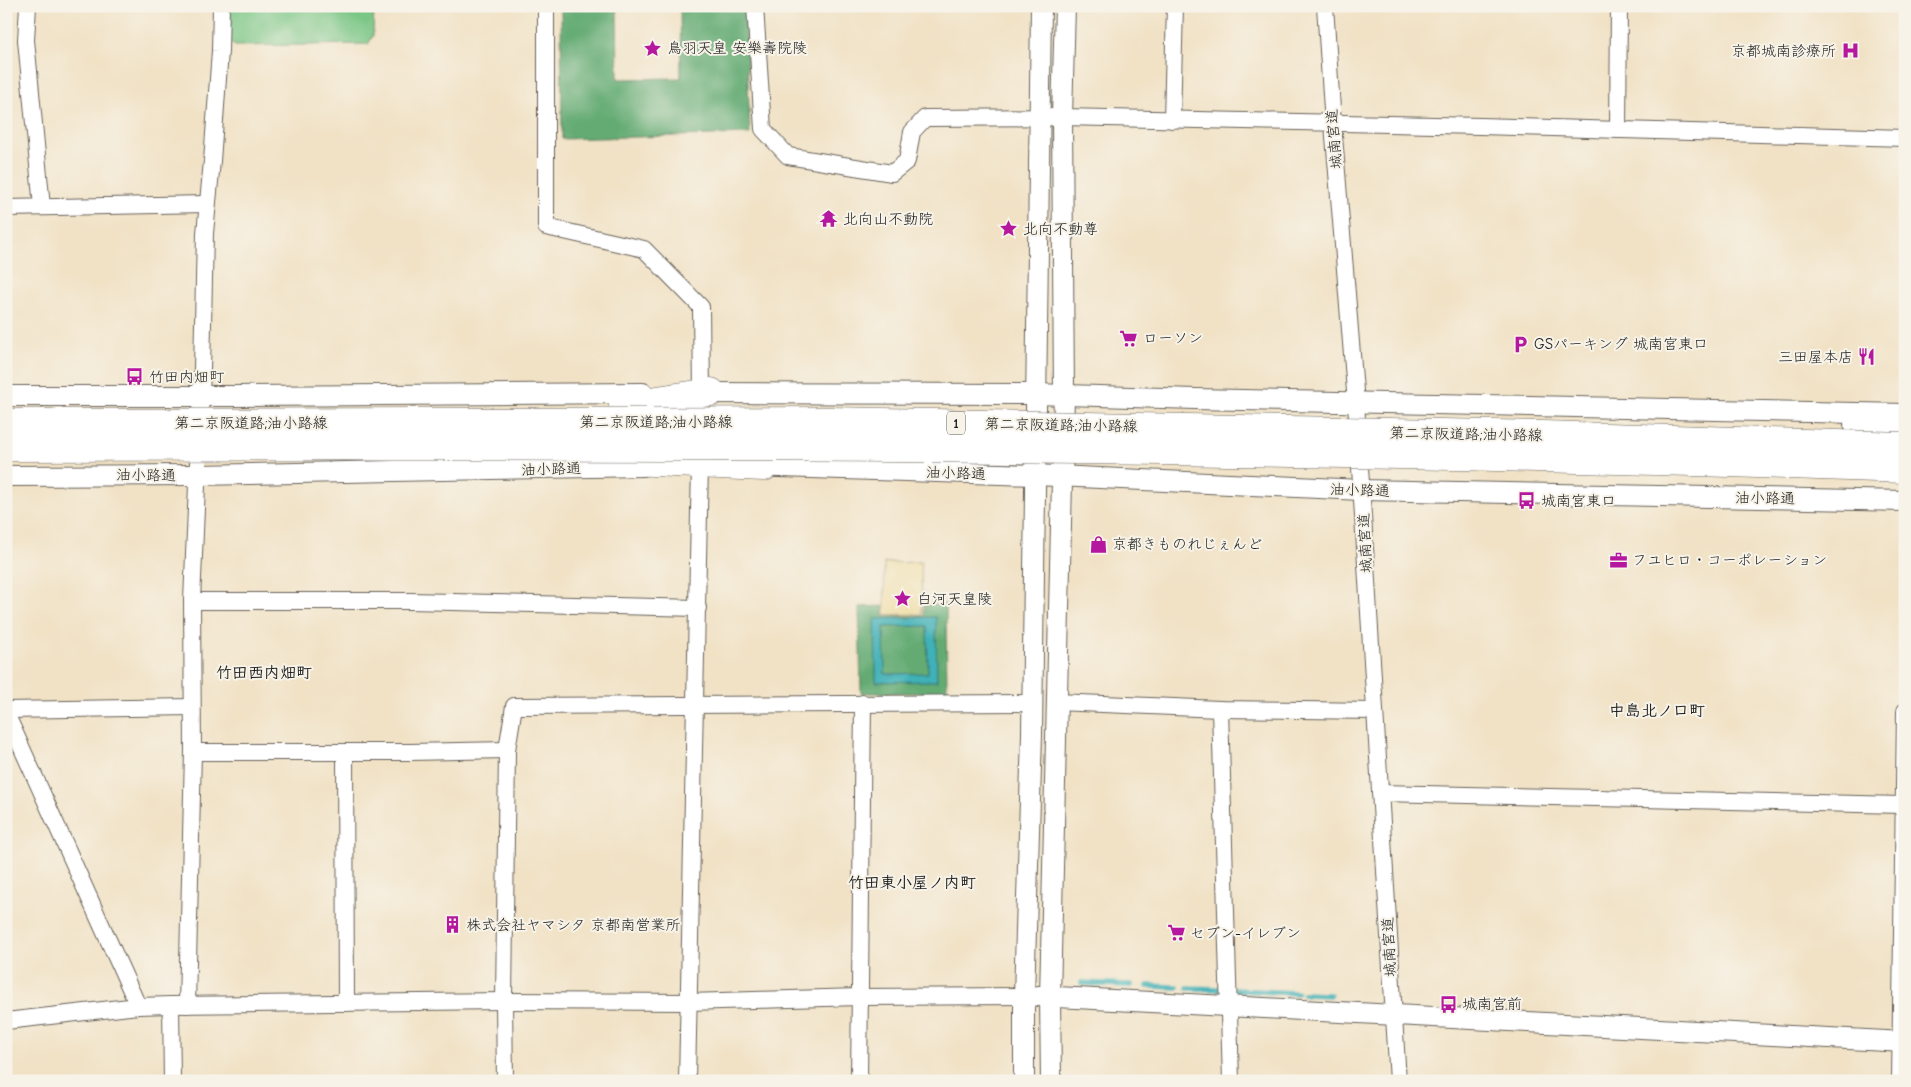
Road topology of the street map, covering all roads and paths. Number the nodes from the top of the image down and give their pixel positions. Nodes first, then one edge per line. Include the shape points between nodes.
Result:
1 (28, 6) edge
2 (220, 6) edge
3 (546, 6) edge
4 (755, 6) edge
5 (1041, 6) edge
6 (1065, 6) edge
7 (1175, 6) edge
8 (1325, 6) edge
9 (1620, 6) edge
10 (1039, 116) junction
11 (1062, 117) junction
12 (1172, 120) junction
13 (1333, 124) junction
14 (1618, 130) junction
15 (1905, 138) edge
16 (207, 204) junction
17 (42, 207) junction
18 (6, 208) edge
19 (706, 392) junction
20 (1035, 394) junction
21 (1064, 395) junction
22 (6, 396) edge
23 (201, 396) junction
24 (1356, 403) junction
25 (6, 408) edge
26 (1752, 411) junction
27 (1905, 414) edge
28 (6, 423) edge
29 (1905, 431) edge
30 (1905, 446) edge
31 (6, 447) edge
32 (700, 465) junction
33 (6, 466) edge
34 (764, 467) junction
35 (1905, 469) edge
36 (198, 475) junction
37 (6, 476) edge
38 (1034, 476) junction
39 (1062, 477) junction
40 (1362, 490) junction
41 (1905, 501) edge
42 (192, 600) junction
43 (698, 608) junction
44 (1032, 702) junction
45 (1056, 702) junction
46 (863, 703) junction
47 (696, 705) junction
48 (192, 707) junction
49 (1220, 709) junction
50 (6, 710) edge
51 (1905, 711) edge
52 (1375, 712) junction
53 (6, 714) edge
54 (507, 750) junction
55 (193, 752) junction
56 (345, 752) junction
57 (1380, 793) junction
58 (1902, 805) junction
59 (1024, 996) junction
60 (1050, 997) junction
61 (859, 998) junction
62 (504, 1001) junction
63 (688, 1002) junction
64 (346, 1003) junction
65 (171, 1005) junction
66 (187, 1005) junction
67 (138, 1006) junction
68 (1230, 1008) junction
69 (1394, 1016) junction
70 (6, 1021) edge
71 (1903, 1042) edge
72 (172, 1081) edge
73 (505, 1081) edge
74 (687, 1081) edge
75 (859, 1081) edge
76 (1024, 1081) edge
77 (1051, 1081) edge
78 (1231, 1081) edge
79 (1398, 1081) edge
80 (1900, 1081) edge

1 - 17 street via 26,40
2 - 16 street via 220,51
3 - 19 street via 546,227 644,250 701,307
4 - 10 street via 763,130 788,156 892,173 907,161 912,132 925,118
5 - 10 street
6 - 11 street
7 - 12 street
8 - 13 street, 城南宮道
9 - 14 street
10 - 11 street
10 - 20 street
11 - 12 street
11 - 21 street
12 - 13 street
13 - 14 street
13 - 24 street, 城南宮道
14 - 15 street
16 - 17 street
16 - 23 street
17 - 18 street
19 - 20 street
19 - 23 street
19 - 25 highway via 623,405 544,407
20 - 21 street
20 - 38 street
21 - 24 street
21 - 39 street
22 - 23 street
23 - 36 street
24 - 26 street
24 - 40 street, 城南宮道
26 - 27 street
26 - 29 street
28 - 30 highway, 第二京阪道路;油小路線 / 1, bridge via 832,421 1543,435
31 - 35 highway, 第二京阪道路;油小路線 / 1, bridge via 1046,448
32 - 34 street, 油小路通
32 - 36 street, 油小路通
32 - 43 street
33 - 34 highway via 477,459
34 - 38 street, 油小路通
36 - 37 street, 油小路通
36 - 42 street
38 - 39 street, 油小路通
38 - 44 street
39 - 40 street, 油小路通
39 - 45 street
40 - 41 street, 油小路通
40 - 52 street, 城南宮道
42 - 43 street
42 - 48 street
43 - 47 street
44 - 46 street
44 - 59 street
45 - 49 street
45 - 60 street
46 - 47 street
46 - 61 street
47 - 54 street via 514,706
47 - 63 street
48 - 50 street
48 - 55 street
49 - 52 street
49 - 68 street
51 - 58 street
52 - 57 street, 城南宮道
53 - 67 street
54 - 56 street
54 - 62 street
55 - 56 street
55 - 66 street
56 - 64 street
57 - 58 street
57 - 69 street, 城南宮道
58 - 71 street
59 - 60 street
59 - 61 street
59 - 76 street
60 - 68 street
60 - 77 street
61 - 63 street
61 - 75 street
62 - 63 street
62 - 64 street
62 - 73 street
63 - 74 street
64 - 66 street
65 - 66 street
65 - 67 street
65 - 72 street
67 - 70 street
68 - 69 street
68 - 78 street
69 - 71 street
69 - 79 street, 城南宮道
71 - 80 street

